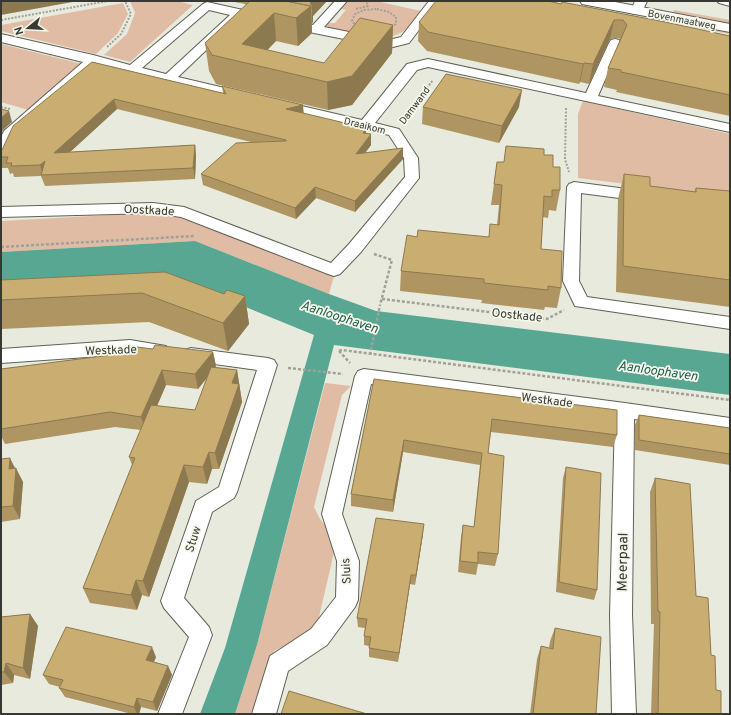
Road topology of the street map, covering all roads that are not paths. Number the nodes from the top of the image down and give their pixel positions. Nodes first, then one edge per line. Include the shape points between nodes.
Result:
1 (341, 1) edge
2 (435, 1) edge
3 (587, 1) edge
4 (723, 1) edge
5 (730, 2) edge
6 (641, 4) edge
7 (730, 17) edge
8 (278, 21) edge
9 (730, 28) edge
10 (316, 29) junction
11 (1, 38) edge
12 (615, 44) dead end
13 (93, 59) junction
14 (134, 69) junction
15 (169, 78) junction
16 (254, 99) edge
17 (590, 99) junction
18 (269, 103) edge
19 (366, 125) junction
20 (730, 128) edge
21 (1, 156) edge
22 (660, 198) edge
23 (1, 212) edge
24 (334, 270) joint
25 (730, 323) edge
26 (1, 356) edge
27 (268, 365) joint
28 (364, 376) joint
29 (629, 400) junction
30 (730, 426) edge
31 (170, 714) edge
32 (264, 714) edge
33 (624, 714) edge

1 - 10 street
2 - 10 street via 405,40 398,42 389,44
3 - 6 street, Bovenmaatweg
4 - 5 street
6 - 7 street, Bovenmaatweg
6 - 9 street, Bovenmaatweg
8 - 10 street
11 - 13 street
12 - 17 street
13 - 14 street
13 - 21 street via 9,134
14 - 15 street
14 - 15 street via 207,6 243,14
15 - 16 street
17 - 19 street, Damwand via 428,63 412,67
17 - 20 street, Damwand
18 - 19 street, Draaikom
19 - 24 street, Draaikom via 394,132 411,158 412,178 356,248
22 - 25 street via 574,187 571,281 581,302
23 - 24 street, Oostkade via 154,208 184,212
26 - 27 street, Westkade via 130,347
27 - 31 street, Stuw via 227,492 203,506 172,601 201,635
28 - 29 street, Westkade
28 - 32 street, Sluis via 332,514 348,561 347,600 319,637 278,664
29 - 30 street, Westkade
29 - 33 street, Meerpaal via 621,615

